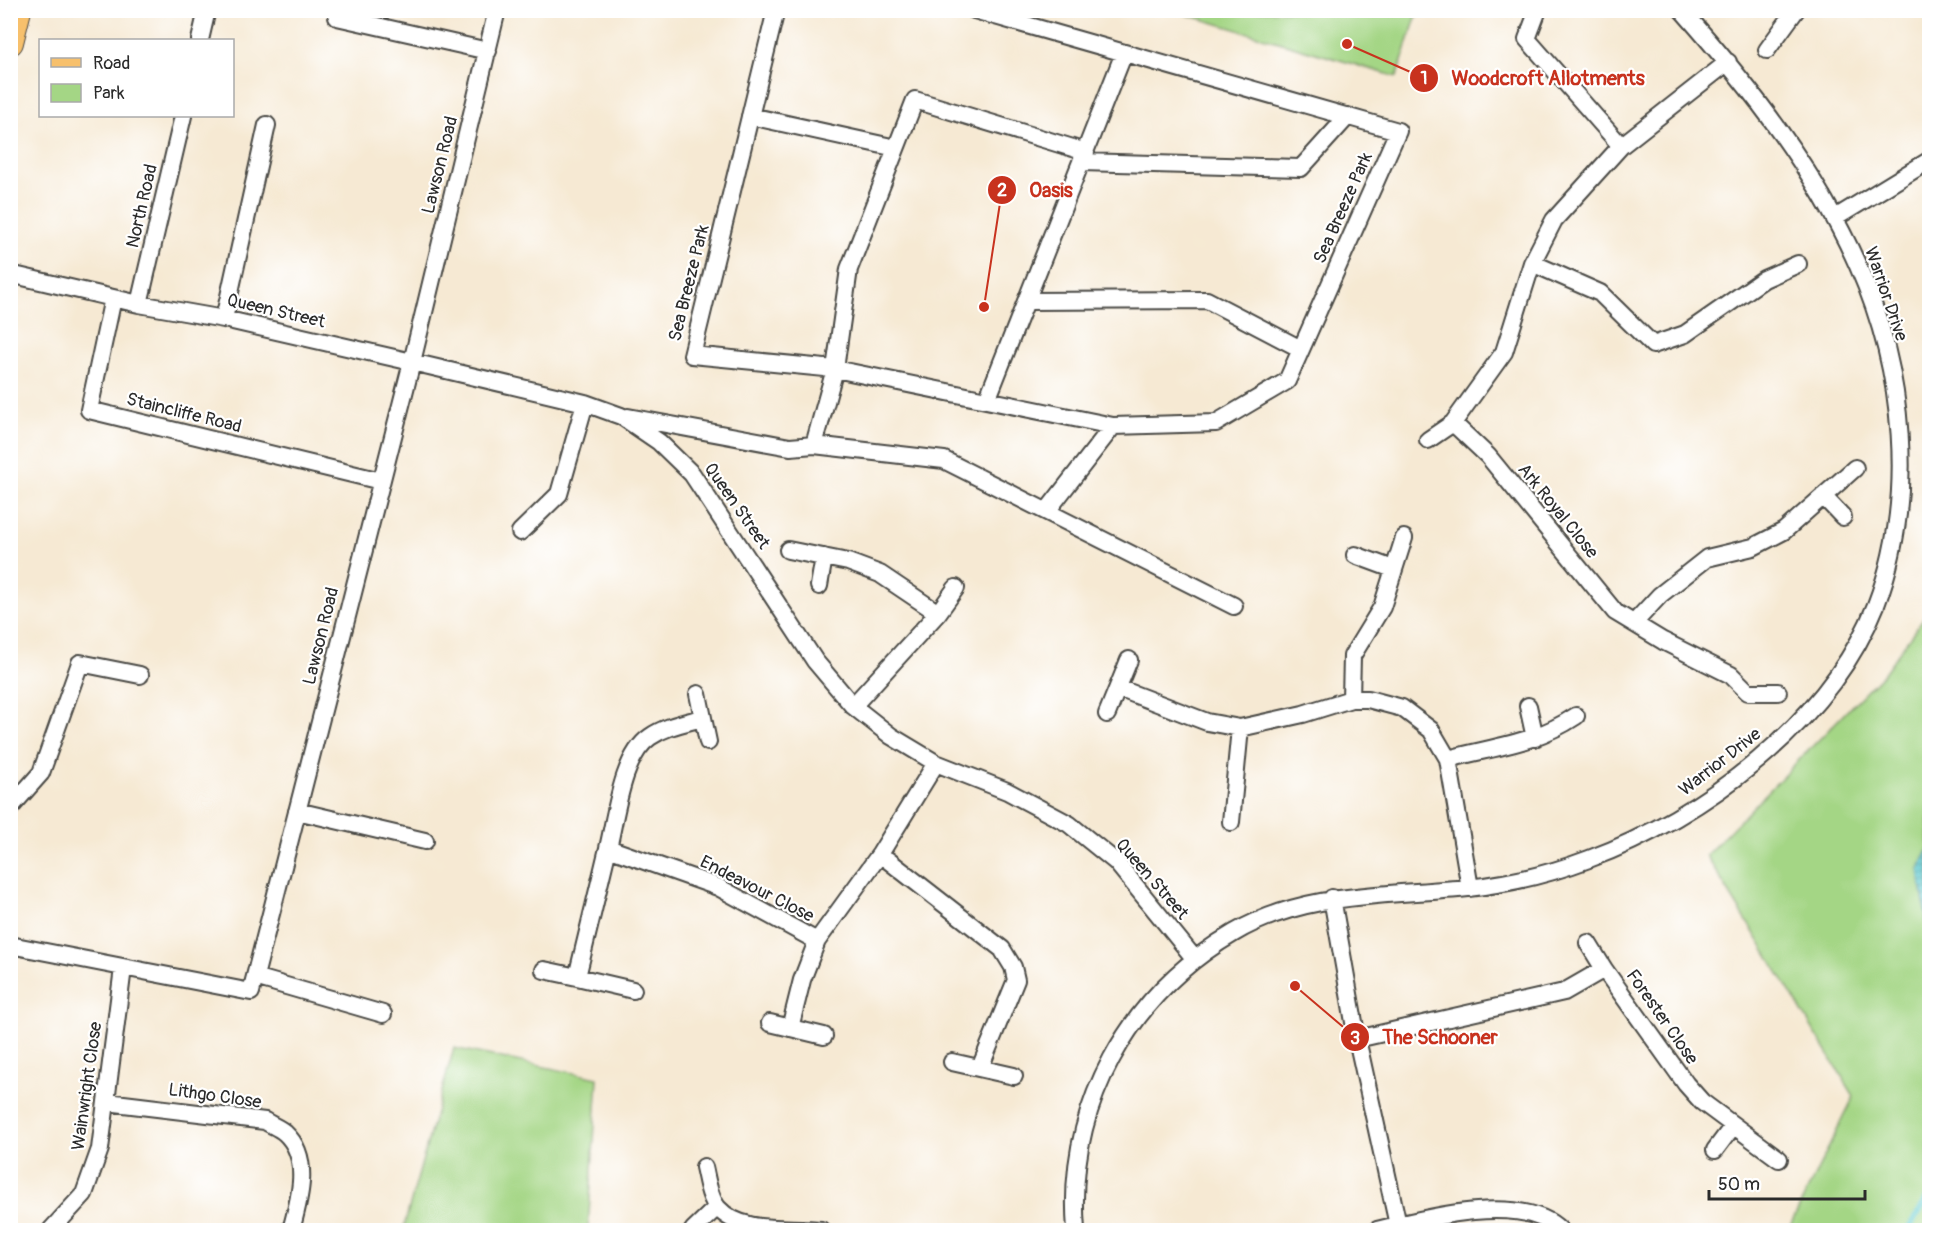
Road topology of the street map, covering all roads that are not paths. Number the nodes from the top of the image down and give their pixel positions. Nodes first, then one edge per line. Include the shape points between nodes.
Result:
1 (18, 10) edge
2 (207, 10) edge
3 (497, 10) edge
4 (776, 10) edge
5 (974, 10) edge
6 (1538, 10) edge
7 (1682, 10) edge
8 (1794, 11) edge
9 (337, 17) dead end
10 (200, 39) edge
11 (10, 42) edge
12 (1767, 50) dead end
13 (488, 51) junction
14 (1125, 53) junction
15 (1728, 62) junction
16 (1348, 116) junction
17 (183, 117) edge
18 (750, 117) junction
19 (267, 125) dead end
20 (1621, 146) junction
21 (896, 148) junction
22 (1083, 157) junction
23 (1929, 160) edge
24 (1835, 218) junction
25 (1532, 263) junction
26 (1798, 264) dead end
27 (10, 274) edge
28 (113, 298) junction
29 (1026, 301) junction
30 (140, 304) junction
31 (224, 319) junction
32 (1301, 349) junction
33 (411, 362) junction
34 (835, 369) junction
35 (987, 400) junction
36 (585, 403) junction
37 (621, 416) junction
38 (1453, 423) junction
39 (1113, 426) junction
40 (1428, 440) dead end
41 (814, 445) junction
42 (1855, 468) dead end
43 (381, 480) junction
44 (1823, 496) junction
45 (1047, 511) junction
46 (1843, 517) dead end
47 (520, 532) dead end
48 (1404, 538) dead end
49 (788, 550) dead end
50 (1355, 555) dead end
51 (824, 557) junction
52 (1393, 569) junction
53 (819, 586) dead end
54 (956, 588) dead end
55 (1234, 606) dead end
56 (938, 613) junction
57 (1634, 623) junction
58 (1129, 660) dead end
59 (140, 675) dead end
60 (1118, 688) junction
61 (1778, 692) dead end
62 (698, 694) dead end
63 (1351, 699) junction
64 (854, 706) junction
65 (1528, 706) dead end
66 (1107, 714) dead end
67 (1576, 716) dead end
68 (702, 718) junction
69 (1240, 728) junction
70 (1535, 738) junction
71 (708, 742) dead end
72 (1448, 759) junction
73 (936, 763) junction
74 (10, 808) edge
75 (297, 812) junction
76 (1231, 822) dead end
77 (425, 841) dead end
78 (608, 848) junction
79 (880, 854) junction
80 (1470, 888) junction
81 (1332, 898) junction
82 (817, 941) junction
83 (1588, 943) dead end
84 (10, 945) edge
85 (1194, 958) junction
86 (123, 968) junction
87 (1604, 969) junction
88 (544, 970) dead end
89 (577, 977) junction
90 (255, 978) junction
91 (633, 990) dead end
92 (383, 1014) dead end
93 (770, 1023) dead end
94 (790, 1028) junction
95 (824, 1036) dead end
96 (1357, 1039) junction
97 (952, 1062) dead end
98 (980, 1068) junction
99 (1014, 1076) dead end
100 (107, 1102) junction
101 (1733, 1126) junction
102 (1715, 1150) dead end
103 (1779, 1159) dead end
104 (704, 1167) dead end
105 (717, 1207) junction
106 (1398, 1225) junction
107 (51, 1230) edge
108 (291, 1230) edge
109 (693, 1230) edge
110 (821, 1230) edge
111 (1076, 1230) edge
112 (1377, 1230) edge
113 (1560, 1230) edge

1 - 11 main road
2 - 10 street
3 - 13 street, Lawson Road
4 - 18 street, Sea Breeze Park
5 - 14 street, Sea Breeze Park
6 - 20 street via 1527,39
7 - 15 street, Warrior Drive
8 - 12 street
9 - 13 street
13 - 33 street, Lawson Road
14 - 16 street, Sea Breeze Park
14 - 22 street
15 - 20 street
15 - 24 street, Warrior Drive via 1810,173
16 - 22 street via 1301,168
16 - 32 street, Sea Breeze Park via 1398,131
17 - 30 street, North Road
18 - 21 street
18 - 34 street, Sea Breeze Park via 692,355
19 - 31 street
20 - 25 street via 1554,220
21 - 22 street via 915,100
21 - 34 street via 849,269
22 - 29 street
23 - 24 street
24 - 80 street, Warrior Drive via 1879,324 1894,385 1901,472 1894,542 1875,608 1861,634 1831,683 1803,718 1748,769 1704,802 1589,859 1532,876
25 - 26 street via 1600,293 1653,345 1685,334 1764,279
25 - 38 street via 1504,352
27 - 28 street, Queen Street
28 - 30 street, Queen Street
28 - 43 street, Staincliffe Road via 89,410
29 - 32 street via 1207,300
29 - 35 street
30 - 31 street, Queen Street
31 - 33 street, Queen Street
32 - 39 street, Sea Breeze Park via 1287,381 1216,423
33 - 36 street, Queen Street
33 - 43 street, Lawson Road
34 - 35 street, Sea Breeze Park
34 - 41 street
35 - 39 street, Sea Breeze Park
36 - 37 street, Queen Street
36 - 47 street via 559,494
37 - 41 street via 790,447
37 - 64 street, Queen Street via 659,442 692,474 815,661
38 - 40 street
38 - 57 street, Ark Royal Close via 1488,456 1615,612
39 - 45 street
41 - 45 street via 944,460
42 - 44 street
43 - 75 street, Lawson Road
44 - 46 street
44 - 57 street via 1784,531 1753,547 1707,558
45 - 55 street
48 - 52 street
49 - 51 street
50 - 52 street
51 - 53 street
51 - 56 street via 880,574
52 - 63 street via 1382,607 1352,656
54 - 56 street
56 - 64 street
57 - 61 street, Ark Royal Close via 1731,675 1748,692
58 - 60 street
59 - 74 street via 80,663 41,773
60 - 66 street
60 - 69 street via 1207,722
62 - 68 street
63 - 69 street
63 - 72 street via 1402,708 1431,730
64 - 73 street, Queen Street via 891,736
65 - 70 street
67 - 70 street
68 - 71 street
68 - 78 street via 668,728 639,748 625,779
69 - 76 street
70 - 72 street
72 - 80 street
73 - 79 street, Endeavour Close
73 - 85 street, Queen Street via 1007,791 1069,824 1116,862
75 - 77 street
75 - 90 street, Lawson Road
78 - 82 street, Endeavour Close via 718,887
78 - 89 street
79 - 82 street, Endeavour Close
79 - 98 street via 1002,949 1013,967 1016,980
80 - 81 street, Warrior Drive
81 - 85 street, Warrior Drive via 1284,910 1238,930
81 - 96 street
82 - 94 street
83 - 87 street
84 - 86 street
85 - 111 street, Warrior Drive via 1160,990 1122,1039 1094,1096 1076,1158
86 - 90 street via 251,992
86 - 100 street, Wainwright Close
87 - 96 street, Forester Close via 1564,992
87 - 101 street, Forester Close via 1686,1084
88 - 89 street
89 - 91 street
90 - 92 street
93 - 94 street
94 - 95 street
96 - 106 street
97 - 98 street
98 - 99 street
100 - 107 street, Wainwright Close via 100,1149 84,1194
100 - 108 street, Lithgo Close via 265,1121 285,1133 296,1150 302,1178
101 - 102 street
101 - 103 street, Forester Close
104 - 105 street
105 - 109 street
105 - 110 street via 741,1222 766,1229 788,1226
106 - 112 street
106 - 113 street via 1484,1210 1518,1211 1549,1219

